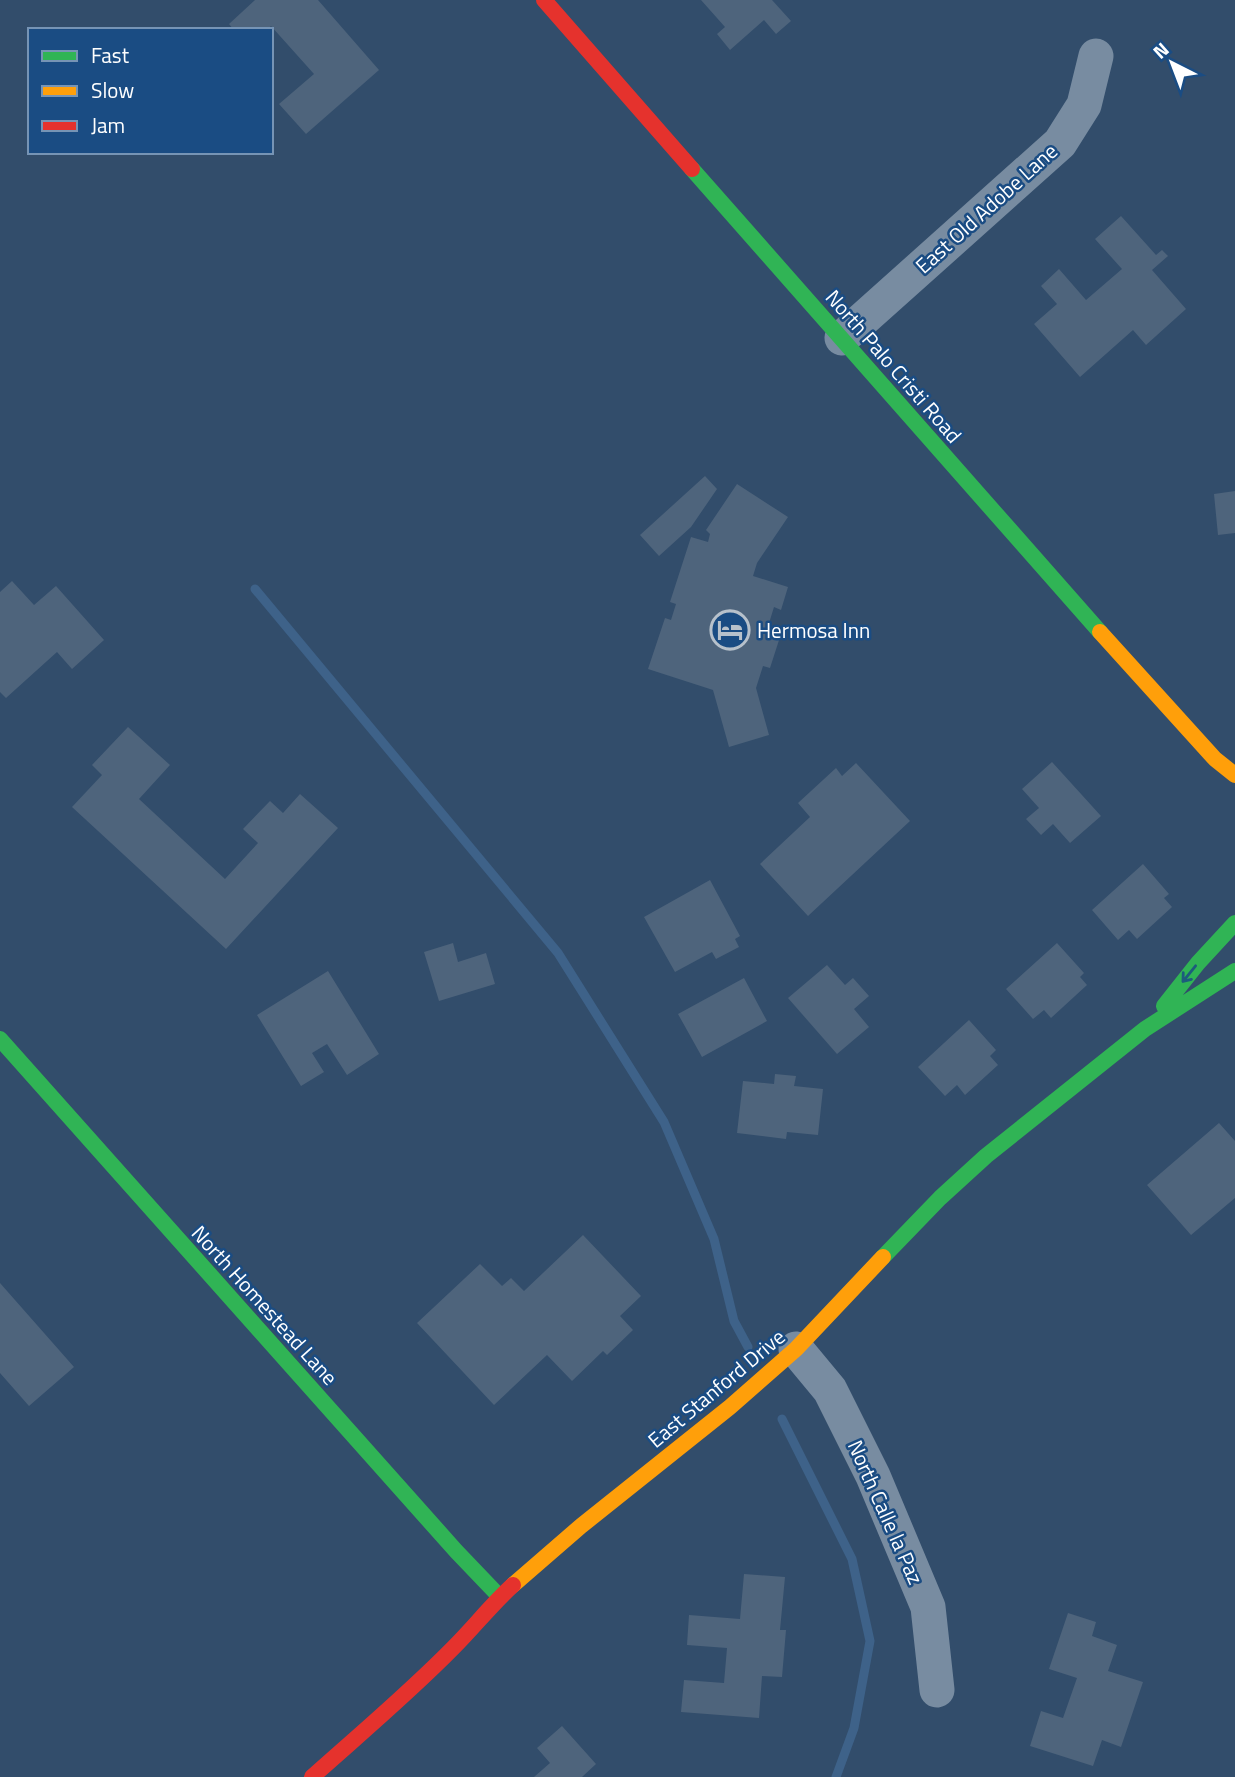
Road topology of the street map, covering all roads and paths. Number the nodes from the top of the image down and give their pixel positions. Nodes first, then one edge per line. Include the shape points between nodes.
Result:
1 (544, 0) edge
2 (1096, 56) dead end
3 (842, 338) junction
4 (1232, 783) edge
5 (1235, 923) edge
6 (1235, 971) edge
7 (1144, 1029) junction
8 (0, 1039) edge
9 (796, 1349) junction
10 (500, 1597) junction
11 (937, 1690) dead end
12 (312, 1777) edge

1 - 3 street, North Palo Cristi Road
2 - 3 street, East Old Adobe Lane via 1084,105 1060,143
3 - 4 street, North Palo Cristi Road
5 -> 7 street, East Stanford Drive
6 - 7 street, East Stanford Drive
7 - 9 street, East Stanford Drive via 940,1198
8 - 10 street, North Homestead Lane
9 - 10 street, East Stanford Drive
9 - 11 street, North Calle la Paz via 830,1390 873,1476 928,1607
10 - 12 street, East Stanford Drive via 444,1656

